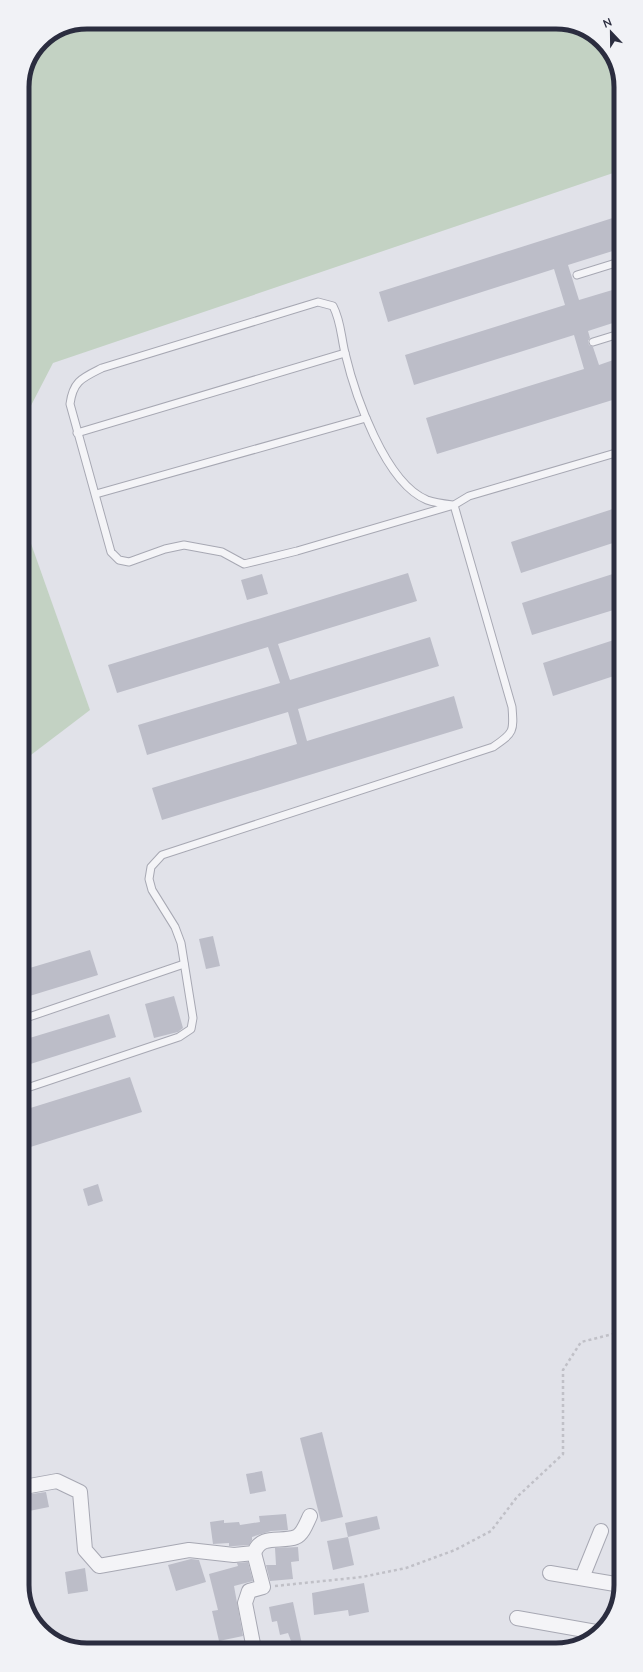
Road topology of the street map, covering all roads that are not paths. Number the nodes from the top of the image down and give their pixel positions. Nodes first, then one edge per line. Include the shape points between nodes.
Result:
1 (614, 264) edge
2 (577, 275) dead end
3 (614, 336) edge
4 (594, 342) dead end
5 (345, 353) junction
6 (366, 418) junction
7 (77, 433) junction
8 (614, 453) edge
9 (96, 494) junction
10 (454, 505) junction
11 (184, 964) junction
12 (29, 1016) edge
13 (29, 1088) edge
14 (29, 1486) edge
15 (310, 1516) dead end
16 (601, 1530) dead end
17 (254, 1552) junction
18 (550, 1573) dead end
19 (582, 1578) junction
20 (614, 1584) edge
21 (516, 1618) dead end
22 (590, 1631) edge
23 (253, 1643) edge

1 - 2 lane
3 - 4 lane
5 - 6 lane
5 - 7 lane
5 - 7 lane via 338,316 333,306 318,302 102,368 82,378 72,390 70,404
6 - 9 lane
6 - 10 lane via 392,470 407,486 427,500
7 - 9 lane
8 - 10 lane via 469,496
9 - 10 lane via 111,552 119,560 129,562 184,545 222,552 244,564
10 - 11 lane via 512,707 514,727 506,738 493,747 162,855 151,868 149,878 152,890 175,927 181,943
11 - 12 lane
11 - 13 lane via 193,1018 191,1029 179,1037
14 - 17 street via 58,1481 80,1492 85,1550 99,1566 189,1550 234,1555
15 - 17 street via 297,1537 263,1541
16 - 19 street
17 - 23 street via 263,1587 249,1591 245,1603
18 - 19 street
19 - 20 street
21 - 22 street

